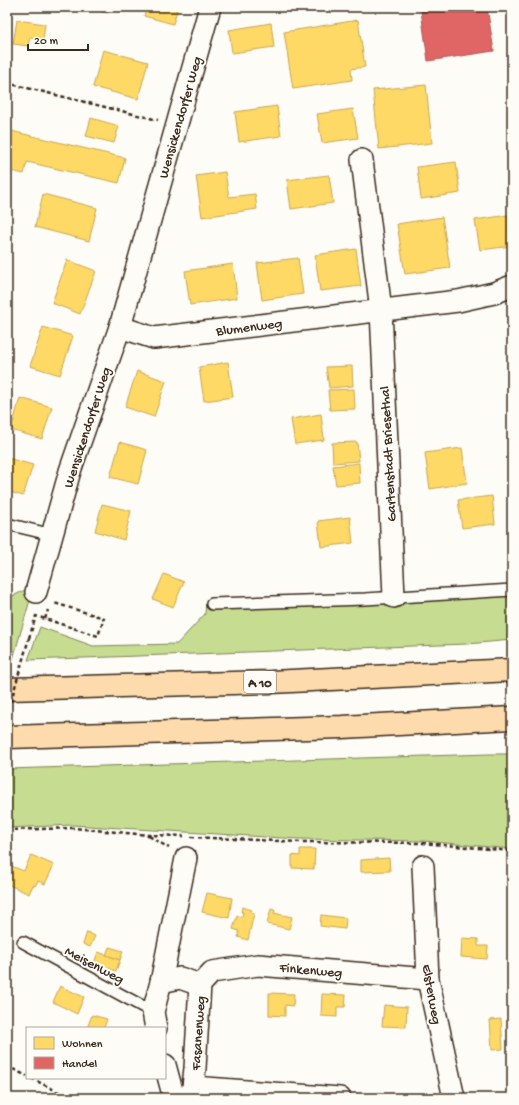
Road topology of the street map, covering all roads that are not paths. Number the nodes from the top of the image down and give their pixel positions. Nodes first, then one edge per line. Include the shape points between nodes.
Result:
1 (210, 7) edge
2 (362, 160) dead end
3 (512, 286) edge
4 (380, 310) junction
5 (120, 327) junction
6 (7, 524) edge
7 (53, 535) junction
8 (512, 590) edge
9 (36, 592) road end
10 (394, 597) junction
11 (212, 604) dead end
12 (512, 670) edge
13 (7, 689) edge
14 (512, 718) edge
15 (7, 737) edge
16 (186, 858) dead end
17 (423, 866) dead end
18 (23, 942) dead end
19 (428, 979) junction
20 (161, 982) junction
21 (200, 985) junction
22 (155, 1020) edge
23 (166, 1069) edge
24 (191, 1092) edge
25 (174, 1098) edge
26 (340, 1098) edge
27 (454, 1098) edge

1 - 5 street, Wensickendorfer Weg
2 - 4 street
3 - 4 street, Blumenweg via 458,301
4 - 5 street, Blumenweg via 154,338
4 - 10 street, Gartenstadt Briesethal
5 - 7 street, Wensickendorfer Weg via 70,471
6 - 7 lane
7 - 9 street, Wensickendorfer Weg
8 - 10 lane
10 - 11 lane
12 - 13 highway, A 10 via 264,682
14 - 15 highway via 318,728
16 - 20 street
17 - 19 street, Elsterweg
18 - 22 lane, Meisenweg
19 - 21 street, Finkenweg via 258,965 212,972
19 - 27 street, Elsterweg
20 - 21 street, Fasanenweg via 180,978
20 - 22 street
21 - 24 street, Fasanenweg
23 - 25 street, Fasanenweg
24 - 26 street

